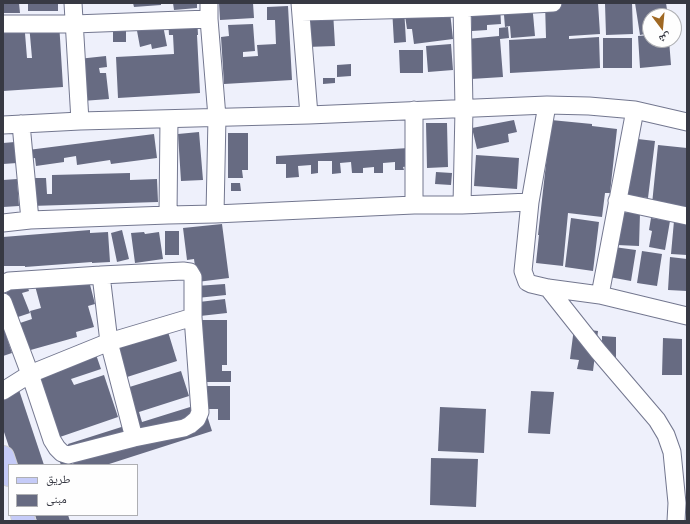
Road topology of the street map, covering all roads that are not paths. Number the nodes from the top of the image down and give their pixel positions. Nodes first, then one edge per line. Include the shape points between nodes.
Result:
1 (73, 3) edge
2 (553, 3) edge
3 (462, 6) edge
4 (300, 7) edge
5 (369, 7) edge
6 (209, 11) edge
7 (3, 24) edge
8 (74, 24) junction
9 (547, 105) junction
10 (464, 109) junction
11 (414, 110) junction
12 (635, 110) junction
13 (309, 115) junction
14 (218, 117) junction
15 (169, 118) junction
16 (80, 121) junction
17 (687, 122) edge
18 (21, 124) junction
19 (3, 125) edge
20 (530, 202) junction
21 (617, 202) junction
22 (414, 205) junction
23 (462, 205) junction
24 (215, 214) junction
25 (168, 215) junction
26 (687, 216) edge
27 (30, 220) junction
28 (3, 223) edge
29 (101, 275) junction
30 (3, 284) edge
31 (548, 288) junction
32 (600, 295) junction
33 (3, 302) edge
34 (193, 316) junction
35 (687, 316) edge
36 (109, 342) junction
37 (30, 374) junction
38 (3, 391) edge
39 (134, 438) junction
40 (3, 457) edge
41 (8, 472) edge
42 (676, 521) edge

1 - 8 street
2 - 3 street
3 - 5 street
3 - 10 street
4 - 5 street
4 - 13 street
6 - 8 street
6 - 14 street
7 - 8 street
8 - 16 street
9 - 10 street
9 - 12 street
9 - 20 street
10 - 11 street
10 - 23 street
11 - 13 street
11 - 22 street
12 - 17 street
12 - 21 street
13 - 14 street
14 - 15 street
14 - 24 street
15 - 16 street
15 - 25 street
16 - 18 street
18 - 19 street
18 - 27 street
20 - 23 street
20 - 31 street via 523,271 527,282
21 - 26 street
21 - 32 street
22 - 23 street
22 - 24 street
24 - 25 street
25 - 27 street
27 - 28 street
29 - 30 street via 9,280
29 - 34 street via 190,272 193,277
29 - 36 street
31 - 32 street
31 - 42 street via 657,420 666,435 672,452 677,503
32 - 35 street
33 - 37 street
34 - 36 street
34 - 39 street via 200,412 197,419 184,428
36 - 37 street
36 - 39 street
37 - 38 street
37 - 39 street via 52,440 62,453 68,455
40 - 41 main road

